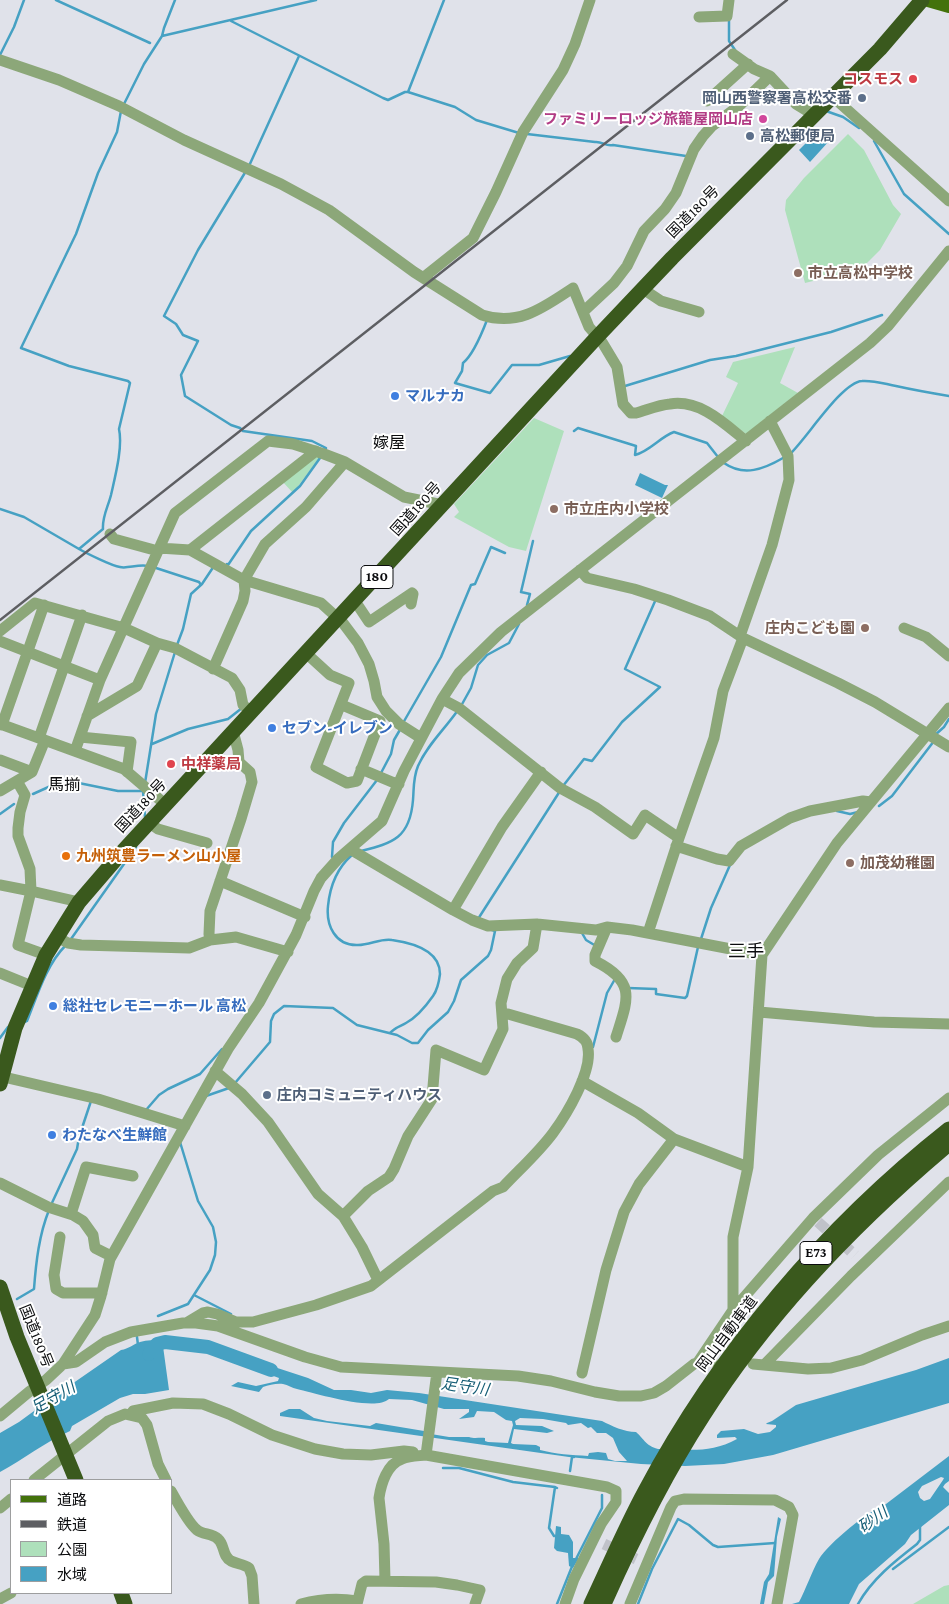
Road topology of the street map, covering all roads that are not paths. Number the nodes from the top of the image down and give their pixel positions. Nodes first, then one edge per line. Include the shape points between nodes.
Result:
1 (590, 0) edge
2 (729, 0) edge
3 (922, 0) edge
4 (928, 0) edge
5 (949, 6) edge
6 (699, 17) dead end
7 (733, 54) dead end
8 (0, 60) edge
9 (748, 64) junction
10 (772, 78) junction
11 (833, 97) junction
12 (707, 101) dead end
13 (817, 112) junction
14 (949, 201) edge
15 (949, 251) edge
16 (424, 277) junction
17 (643, 289) junction
18 (584, 311) junction
19 (700, 312) dead end
20 (597, 337) junction
21 (770, 421) junction
22 (746, 441) junction
23 (321, 453) junction
24 (345, 462) junction
25 (443, 505) junction
26 (110, 534) dead end
27 (159, 550) junction
28 (190, 550) junction
29 (580, 570) junction
30 (244, 580) junction
31 (355, 601) junction
32 (411, 604) dead end
33 (44, 605) junction
34 (82, 616) junction
35 (339, 619) junction
36 (124, 628) junction
37 (904, 628) dead end
38 (0, 631) edge
39 (741, 635) junction
40 (0, 642) edge
41 (158, 643) junction
42 (28, 652) junction
43 (306, 654) junction
44 (949, 656) edge
45 (64, 666) junction
46 (213, 669) junction
47 (100, 680) junction
48 (442, 699) junction
49 (342, 705) junction
50 (246, 708) junction
51 (949, 708) edge
52 (87, 716) junction
53 (1, 724) edge
54 (233, 732) junction
55 (80, 737) junction
56 (421, 738) junction
57 (932, 738) junction
58 (42, 739) junction
59 (949, 746) edge
60 (75, 751) junction
61 (0, 760) edge
62 (361, 769) junction
63 (32, 772) junction
64 (127, 772) junction
65 (541, 772) junction
66 (17, 781) junction
67 (399, 784) junction
68 (0, 791) edge
69 (871, 802) junction
70 (166, 805) junction
71 (149, 823) junction
72 (677, 842) junction
73 (207, 843) dead end
74 (354, 851) junction
75 (220, 881) junction
76 (0, 885) edge
77 (31, 891) junction
78 (79, 902) junction
79 (453, 910) junction
80 (303, 916) junction
81 (537, 925) junction
82 (608, 927) junction
83 (648, 933) junction
84 (210, 940) junction
85 (64, 941) junction
86 (286, 951) junction
87 (762, 954) junction
88 (46, 955) junction
89 (0, 973) edge
90 (32, 986) junction
91 (759, 1012) junction
92 (502, 1014) junction
93 (949, 1024) edge
94 (616, 1037) dead end
95 (216, 1071) junction
96 (0, 1079) edge
97 (584, 1082) junction
98 (949, 1098) edge
99 (185, 1126) junction
100 (949, 1129) edge
101 (674, 1139) junction
102 (949, 1144) edge
103 (748, 1167) junction
104 (133, 1176) dead end
105 (949, 1182) edge
106 (0, 1183) edge
107 (71, 1214) junction
108 (343, 1216) junction
109 (60, 1237) dead end
110 (855, 1255) tunnel mouth
111 (111, 1256) junction
112 (864, 1264) junction
113 (378, 1280) junction
114 (0, 1287) edge
115 (102, 1293) junction
116 (733, 1310) junction
117 (186, 1323) junction
118 (949, 1326) edge
119 (712, 1360) dead end
120 (698, 1362) junction
121 (63, 1364) junction
122 (582, 1373) dead end
123 (437, 1375) junction
124 (40, 1391) junction
125 (130, 1415) junction
126 (0, 1416) edge
127 (65, 1452) junction
128 (423, 1454) junction
129 (35, 1479) edge
130 (76, 1479) edge
131 (166, 1479) edge
132 (651, 1492) junction
133 (172, 1493) edge
134 (10, 1500) edge
135 (0, 1508) edge
136 (384, 1580) junction
137 (357, 1602) edge
138 (254, 1604) edge
139 (301, 1604) edge
140 (474, 1604) edge
141 (565, 1604) edge
142 (591, 1604) edge
143 (604, 1604) edge
144 (630, 1604) edge
145 (777, 1604) edge

1 - 16 street via 563,70 523,134 473,238
2 - 6 street via 727,16
3 - 11 highway, 国道180号 / 180
4 - 5 main road
7 - 9 street
8 - 16 street via 59,80 248,168 329,210
9 - 10 street
9 - 12 street
10 - 13 street via 796,104
10 - 18 street via 712,126 691,157 676,193 644,232 627,266
11 - 13 highway, 国道180号 / 180
11 - 14 street
13 - 17 highway, 国道180号 / 180
15 - 21 street via 888,326
16 - 18 street via 482,315 494,318 529,315 574,288
17 - 19 street via 662,301
17 - 20 highway, 国道180号 / 180
18 - 20 street via 589,327
20 - 22 street via 617,367 624,404 631,413 670,404 694,406 720,420
20 - 25 highway, 国道180号 / 180
21 - 22 street
21 - 39 street via 788,455 790,472 772,545
22 - 29 street
23 - 24 street
23 - 27 street via 293,444 268,441 175,513
23 - 28 street
24 - 25 street via 404,497
24 - 30 street via 306,507 265,544
25 - 31 highway, 国道180号 / 180
26 - 27 street via 114,539
27 - 28 street
27 - 36 street
28 - 30 street
29 - 39 street via 587,578 658,597 710,616
29 - 48 street via 479,652 459,673
30 - 35 street via 321,603
30 - 46 street via 243,601
31 - 32 street via 369,622 412,593
31 - 35 highway, 国道180号 / 180
33 - 34 street
33 - 38 street via 35,603
33 - 42 street
34 - 36 street
34 - 45 street
35 - 43 highway, 国道180号 / 180
35 - 56 street via 350,630 365,657 377,698 402,726
36 - 41 street
36 - 47 street
37 - 44 street via 926,637
39 - 57 street via 875,702
39 - 72 street via 714,738
40 - 42 street
41 - 46 street
41 - 52 street via 138,686
42 - 45 street
42 - 53 street
43 - 49 street via 330,675 349,683
43 - 50 highway, 国道180号 / 180
45 - 47 street
45 - 58 street
46 - 50 street via 232,678
47 - 52 street
48 - 56 street
48 - 65 street
49 - 62 street via 380,721
49 - 62 street via 316,767 347,783 357,781
50 - 54 highway, 国道180号 / 180
51 - 57 street
52 - 55 street
53 - 58 street
54 - 70 highway, 国道180号 / 180
54 - 75 street via 239,762 250,772 252,782
55 - 60 street
55 - 64 street via 131,742
56 - 67 street
57 - 59 street
57 - 69 street
58 - 60 street
58 - 63 street
60 - 64 street
61 - 63 street
62 - 67 street
63 - 66 street
64 - 70 street
65 - 72 street via 633,834 645,815
65 - 79 street via 502,827
66 - 68 street
66 - 77 street via 25,795 18,836 30,869
67 - 74 street via 382,821
69 - 72 street via 810,811 790,818 741,846 729,861
69 - 87 street via 838,843
70 - 71 highway, 国道180号 / 180
71 - 73 street via 158,829
71 - 78 highway, 国道180号 / 180
72 - 83 street
74 - 79 street
74 - 80 street via 338,859 322,878
75 - 80 street
75 - 84 street via 210,911
76 - 77 street
77 - 78 street
77 - 88 street via 18,945
78 - 85 highway, 国道180号 / 180
79 - 81 street via 494,926
80 - 86 street
81 - 82 street via 596,930
81 - 92 street via 533,948 506,979
82 - 83 street
82 - 94 street via 595,960 617,977 628,996
83 - 87 street
84 - 85 street via 189,948 89,945
84 - 86 street via 236,937
85 - 88 highway, 国道180号 / 180
86 - 95 street via 259,1003
87 - 91 street
88 - 90 highway, 国道180号 / 180
89 - 90 street
90 - 96 highway, 国道180号 / 180
91 - 93 street via 874,1022
91 - 103 street
92 - 97 street via 580,1036 588,1049
92 - 108 street via 501,1037 484,1070 436,1050 432,1099 408,1136 394,1169
95 - 99 street
95 - 108 street via 268,1122 318,1194
96 - 99 street via 76,1094
97 - 101 street via 638,1113
97 - 113 street via 552,1134 503,1187 447,1225
98 - 116 street via 878,1154
99 - 111 street
100 - 132 highway, 岡山自動車道 / E73 via 877,1191 811,1258 760,1317 702,1396
101 - 103 street
101 - 122 street via 639,1184 624,1212 606,1270
102 - 132 highway, 岡山自動車道 / E73 via 886,1199 826,1259 769,1324
103 - 116 street via 733,1237
104 - 107 street via 86,1167
105 - 112 street
106 - 107 street
107 - 111 street via 90,1228 97,1250
108 - 113 street
109 - 115 street via 54,1275 56,1289 63,1293
110 - 112 street
111 - 115 street
112 - 118 street via 759,1365 831,1368 862,1360
113 - 117 street via 371,1286 316,1305 253,1322 236,1322 208,1312
114 - 124 highway, 国道180号
115 - 121 street via 90,1324
116 - 120 street
117 - 121 street via 122,1334 76,1362
117 - 123 street via 227,1328 331,1365
119 - 120 street
120 - 123 street via 661,1390 641,1396 607,1394 531,1378 486,1374
121 - 124 street
123 - 128 street
124 - 126 street
124 - 127 highway, 国道180号
125 - 127 street via 108,1421
125 - 128 street via 133,1411 173,1403 203,1404 272,1435 315,1449 343,1454 404,1451
125 - 131 street via 142,1418 147,1425
127 - 129 street
127 - 130 highway, 国道180号
128 - 136 street via 395,1462 380,1491
128 - 141 street via 616,1491 616,1502 599,1542 574,1579
132 - 142 highway, 岡山自動車道 / E73
132 - 143 highway, 岡山自動車道 / E73
133 - 138 street via 197,1530 218,1538 226,1557 250,1568
134 - 135 street
136 - 137 street via 362,1584
136 - 140 street via 457,1584 480,1590
137 - 139 street via 340,1599
144 - 145 street via 642,1562 671,1507 675,1501 684,1499 774,1500 789,1507 793,1514

